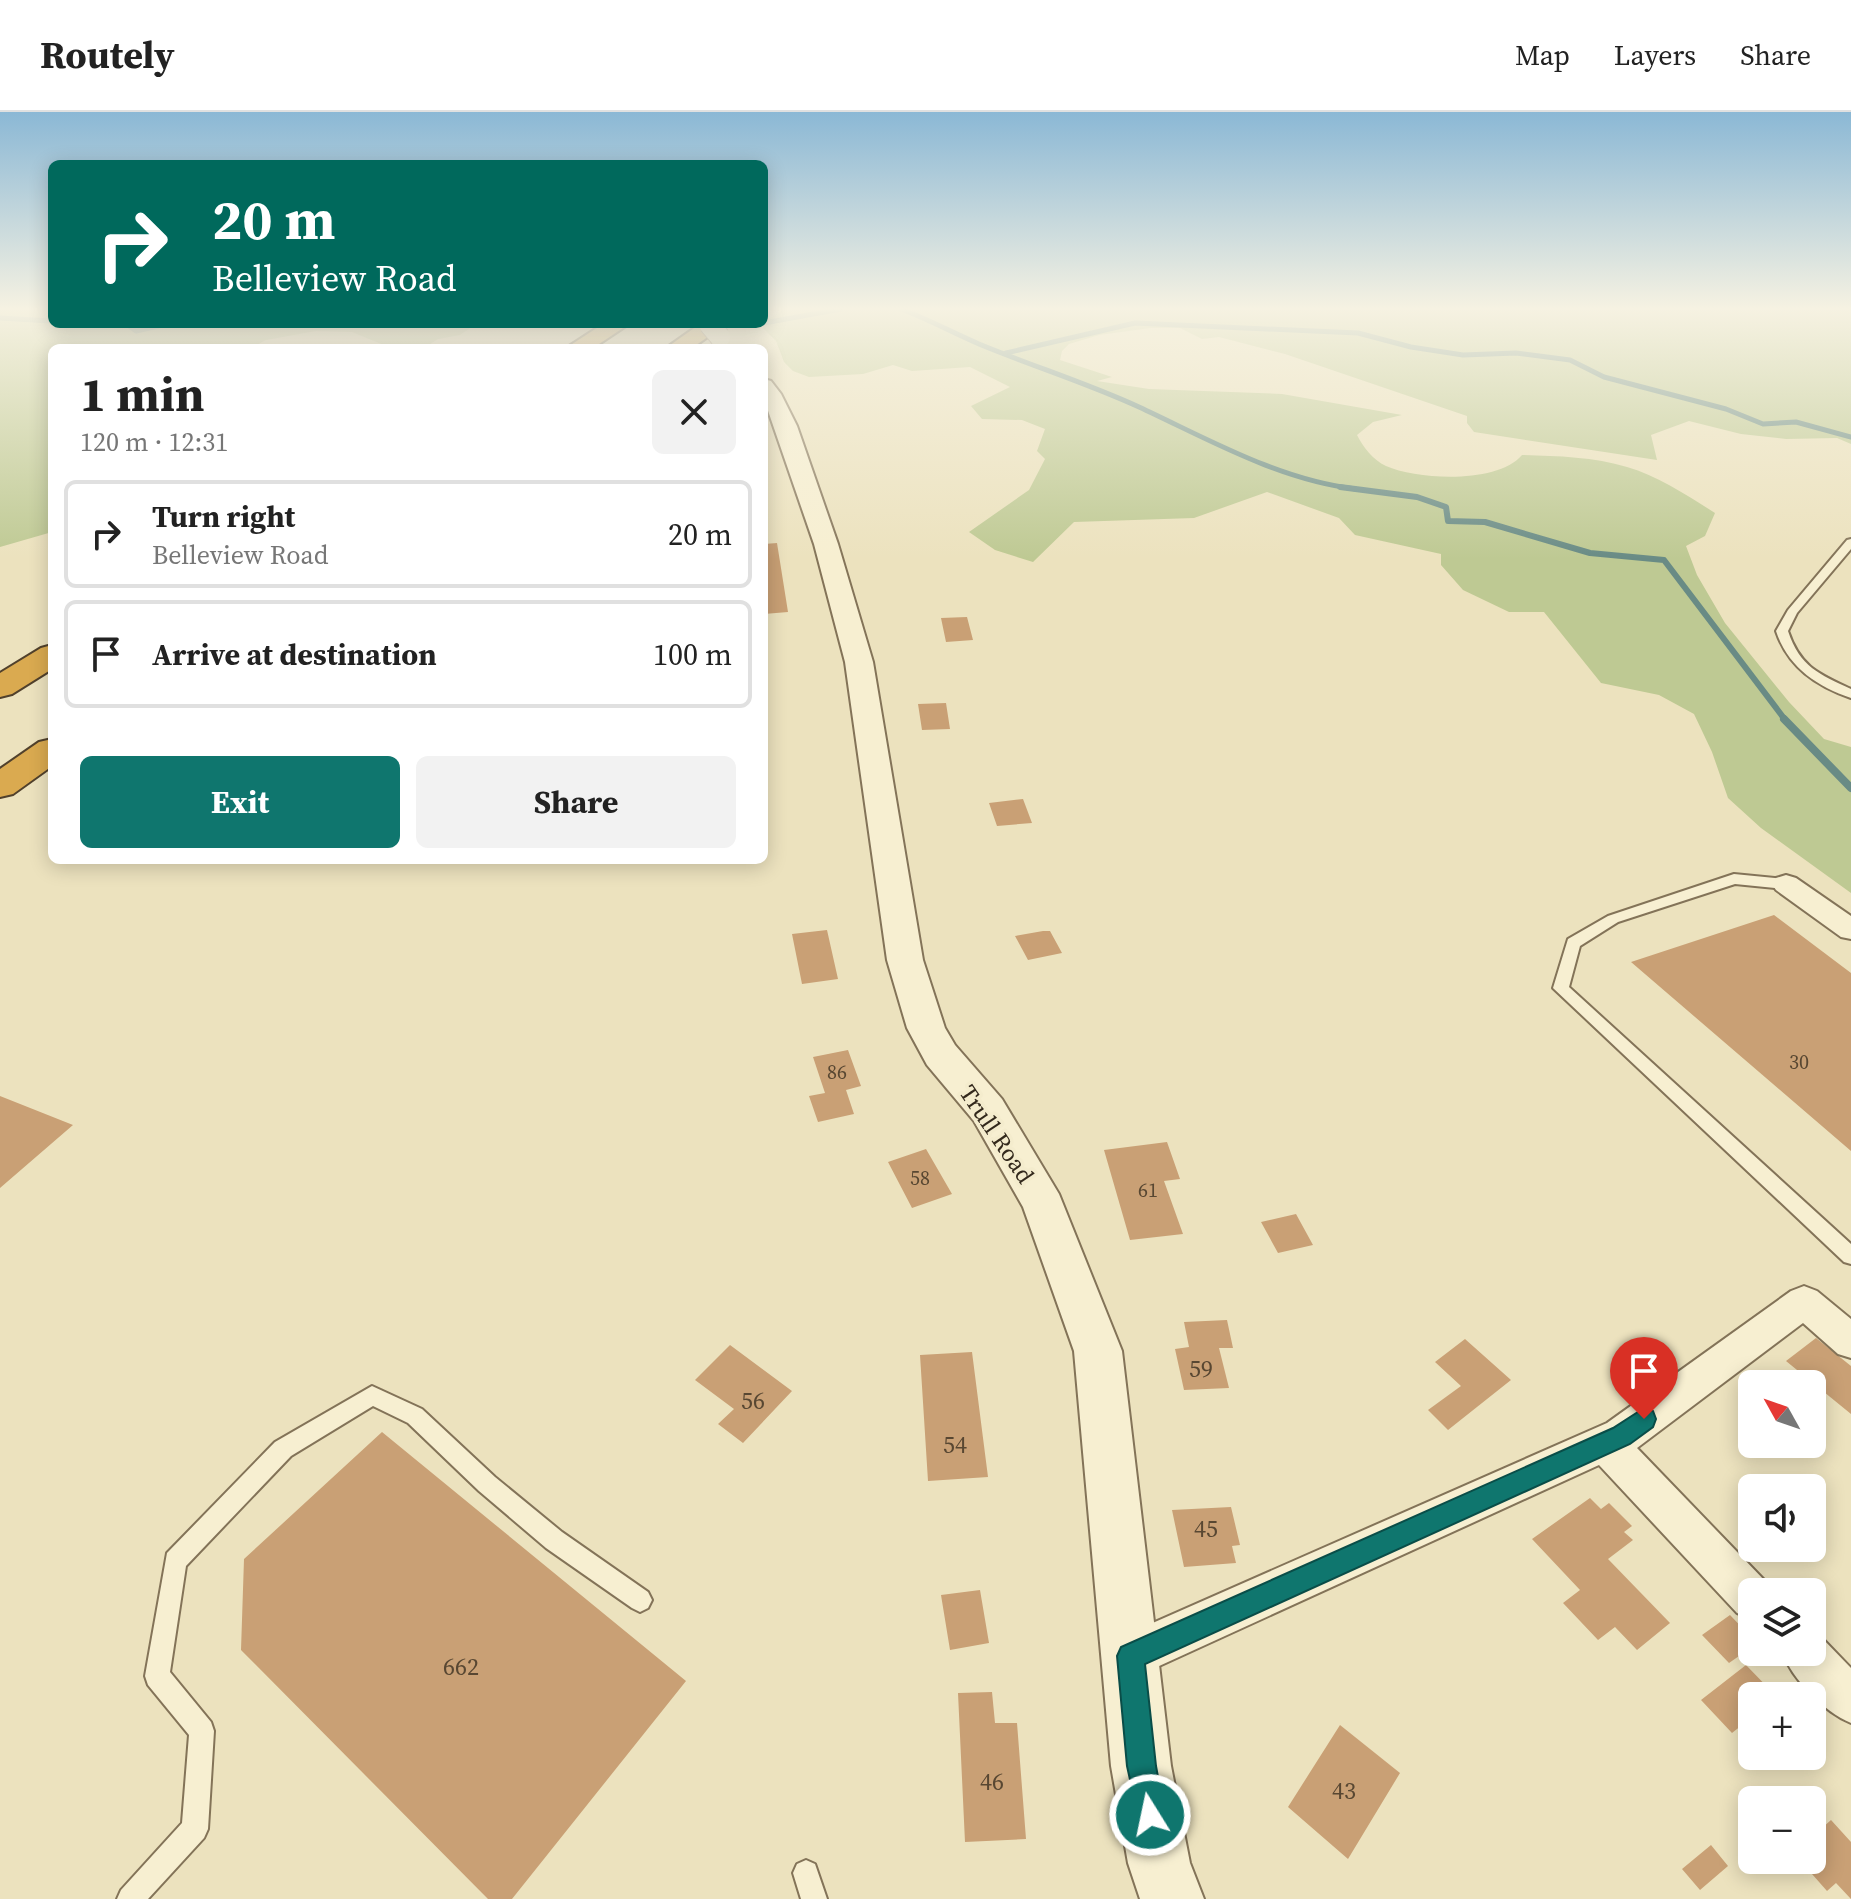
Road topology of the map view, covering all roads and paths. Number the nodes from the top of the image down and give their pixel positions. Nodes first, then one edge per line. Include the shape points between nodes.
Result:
1 (769, 392) edge
2 (1851, 542) edge
3 (48, 657) edge
4 (0, 687) edge
5 (1851, 694) edge
6 (45, 755) edge
7 (0, 788) edge
8 (1786, 884) joint
9 (1851, 930) edge
10 (1851, 1256) edge
11 (1851, 1342) edge
12 (1605, 1443) junction
13 (1738, 1583) edge
14 (640, 1600) dead end
15 (1130, 1656) junction
16 (1818, 1666) edge
17 (1851, 1700) edge
18 (806, 1873) dead end
19 (130, 1899) edge
20 (814, 1899) edge
21 (1172, 1899) edge

1 - 15 street, Trull Road via 791,438 859,662 905,960 926,1028 941,1055 988,1110 1044,1206 1098,1351
2 - 5 lane via 1782,631 1788,654 1809,673
3 - 4 highway
6 - 7 highway
8 - 9 street
8 - 10 lane via 1734,879 1613,919 1573,943 1561,988
11 - 12 street via 1804,1302
12 - 13 street
12 - 15 street
14 - 19 lane via 554,1540 415,1416 372,1395 283,1449 175,1561 157,1676 202,1731 195,1829
15 - 21 street, Trull Road via 1141,1766 1159,1863
16 - 17 street
18 - 20 lane

